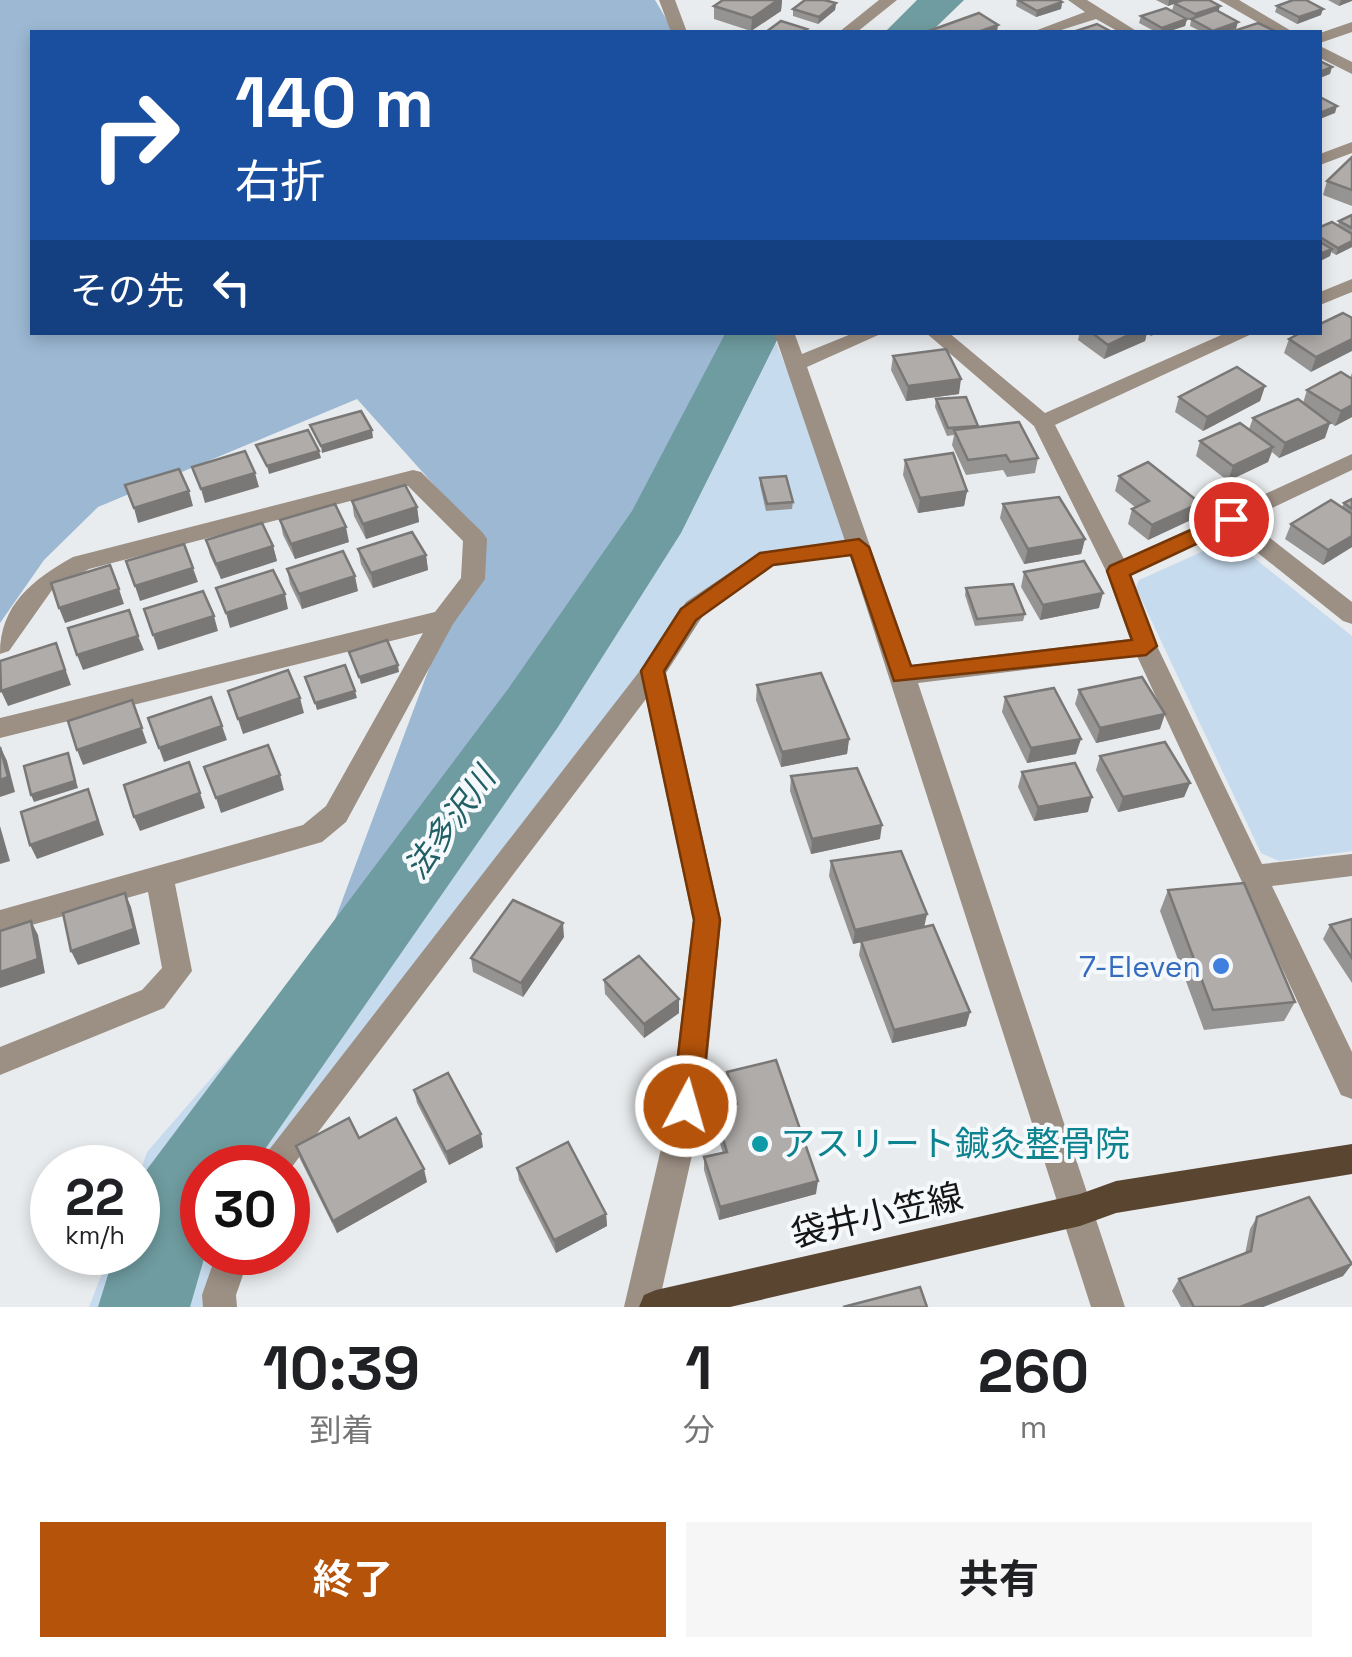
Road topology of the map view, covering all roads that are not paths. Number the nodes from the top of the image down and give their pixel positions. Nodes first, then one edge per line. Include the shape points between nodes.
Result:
1 (668, 0) edge
2 (889, 0) edge
3 (1076, 0) edge
4 (1227, 0) edge
5 (1098, 13) junction
6 (1352, 27) edge
7 (678, 30) edge
8 (849, 30) edge
9 (1046, 30) edge
10 (1127, 30) edge
11 (1281, 30) edge
12 (1322, 37) edge
13 (1322, 53) edge
14 (1352, 68) edge
15 (1352, 147) edge
16 (1322, 159) edge
17 (1352, 285) edge
18 (1322, 299) edge
19 (785, 335) edge
20 (867, 335) edge
21 (939, 335) edge
22 (1239, 335) edge
23 (795, 363) junction
24 (1043, 422) junction
25 (1352, 461) edge
26 (1231, 519) junction
27 (859, 547) junction
28 (1118, 571) junction
29 (1352, 615) edge
30 (443, 619) junction
31 (0, 645) edge
32 (1146, 646) junction
33 (653, 671) junction
34 (902, 675) junction
35 (0, 728) edge
36 (1352, 864) edge
37 (1255, 876) junction
38 (160, 877) junction
39 (0, 922) edge
40 (0, 1061) edge
41 (1352, 1085) edge
42 (289, 1145) edge
43 (1352, 1159) edge
44 (1080, 1210) junction
45 (226, 1275) edge
46 (220, 1307) edge
47 (641, 1307) edge
48 (656, 1307) edge
49 (1108, 1307) edge

1 - 7 street
2 - 8 street
3 - 5 street
4 - 11 street
5 - 9 street
5 - 10 street
6 - 12 street
13 - 14 street
15 - 16 street
17 - 18 street
19 - 23 street
20 - 23 street
21 - 24 street
22 - 24 street
23 - 27 street
24 - 28 street
25 - 26 street
26 - 28 street
26 - 29 street
27 - 33 street via 768,558 688,614
27 - 34 street
28 - 32 street
30 - 31 street via 472,579 475,539 413,477 81,562 44,584
30 - 35 street
30 - 38 street via 336,814 312,834
32 - 34 street
32 - 37 street
33 - 42 street
33 - 47 street via 707,920 686,1106
34 - 44 street
36 - 37 street
37 - 41 street
38 - 39 street
38 - 40 street via 176,971 153,999
43 - 44 main road, 袋井小笠線 via 1116,1196
44 - 48 main road, 袋井小笠線
44 - 49 street
45 - 46 street

